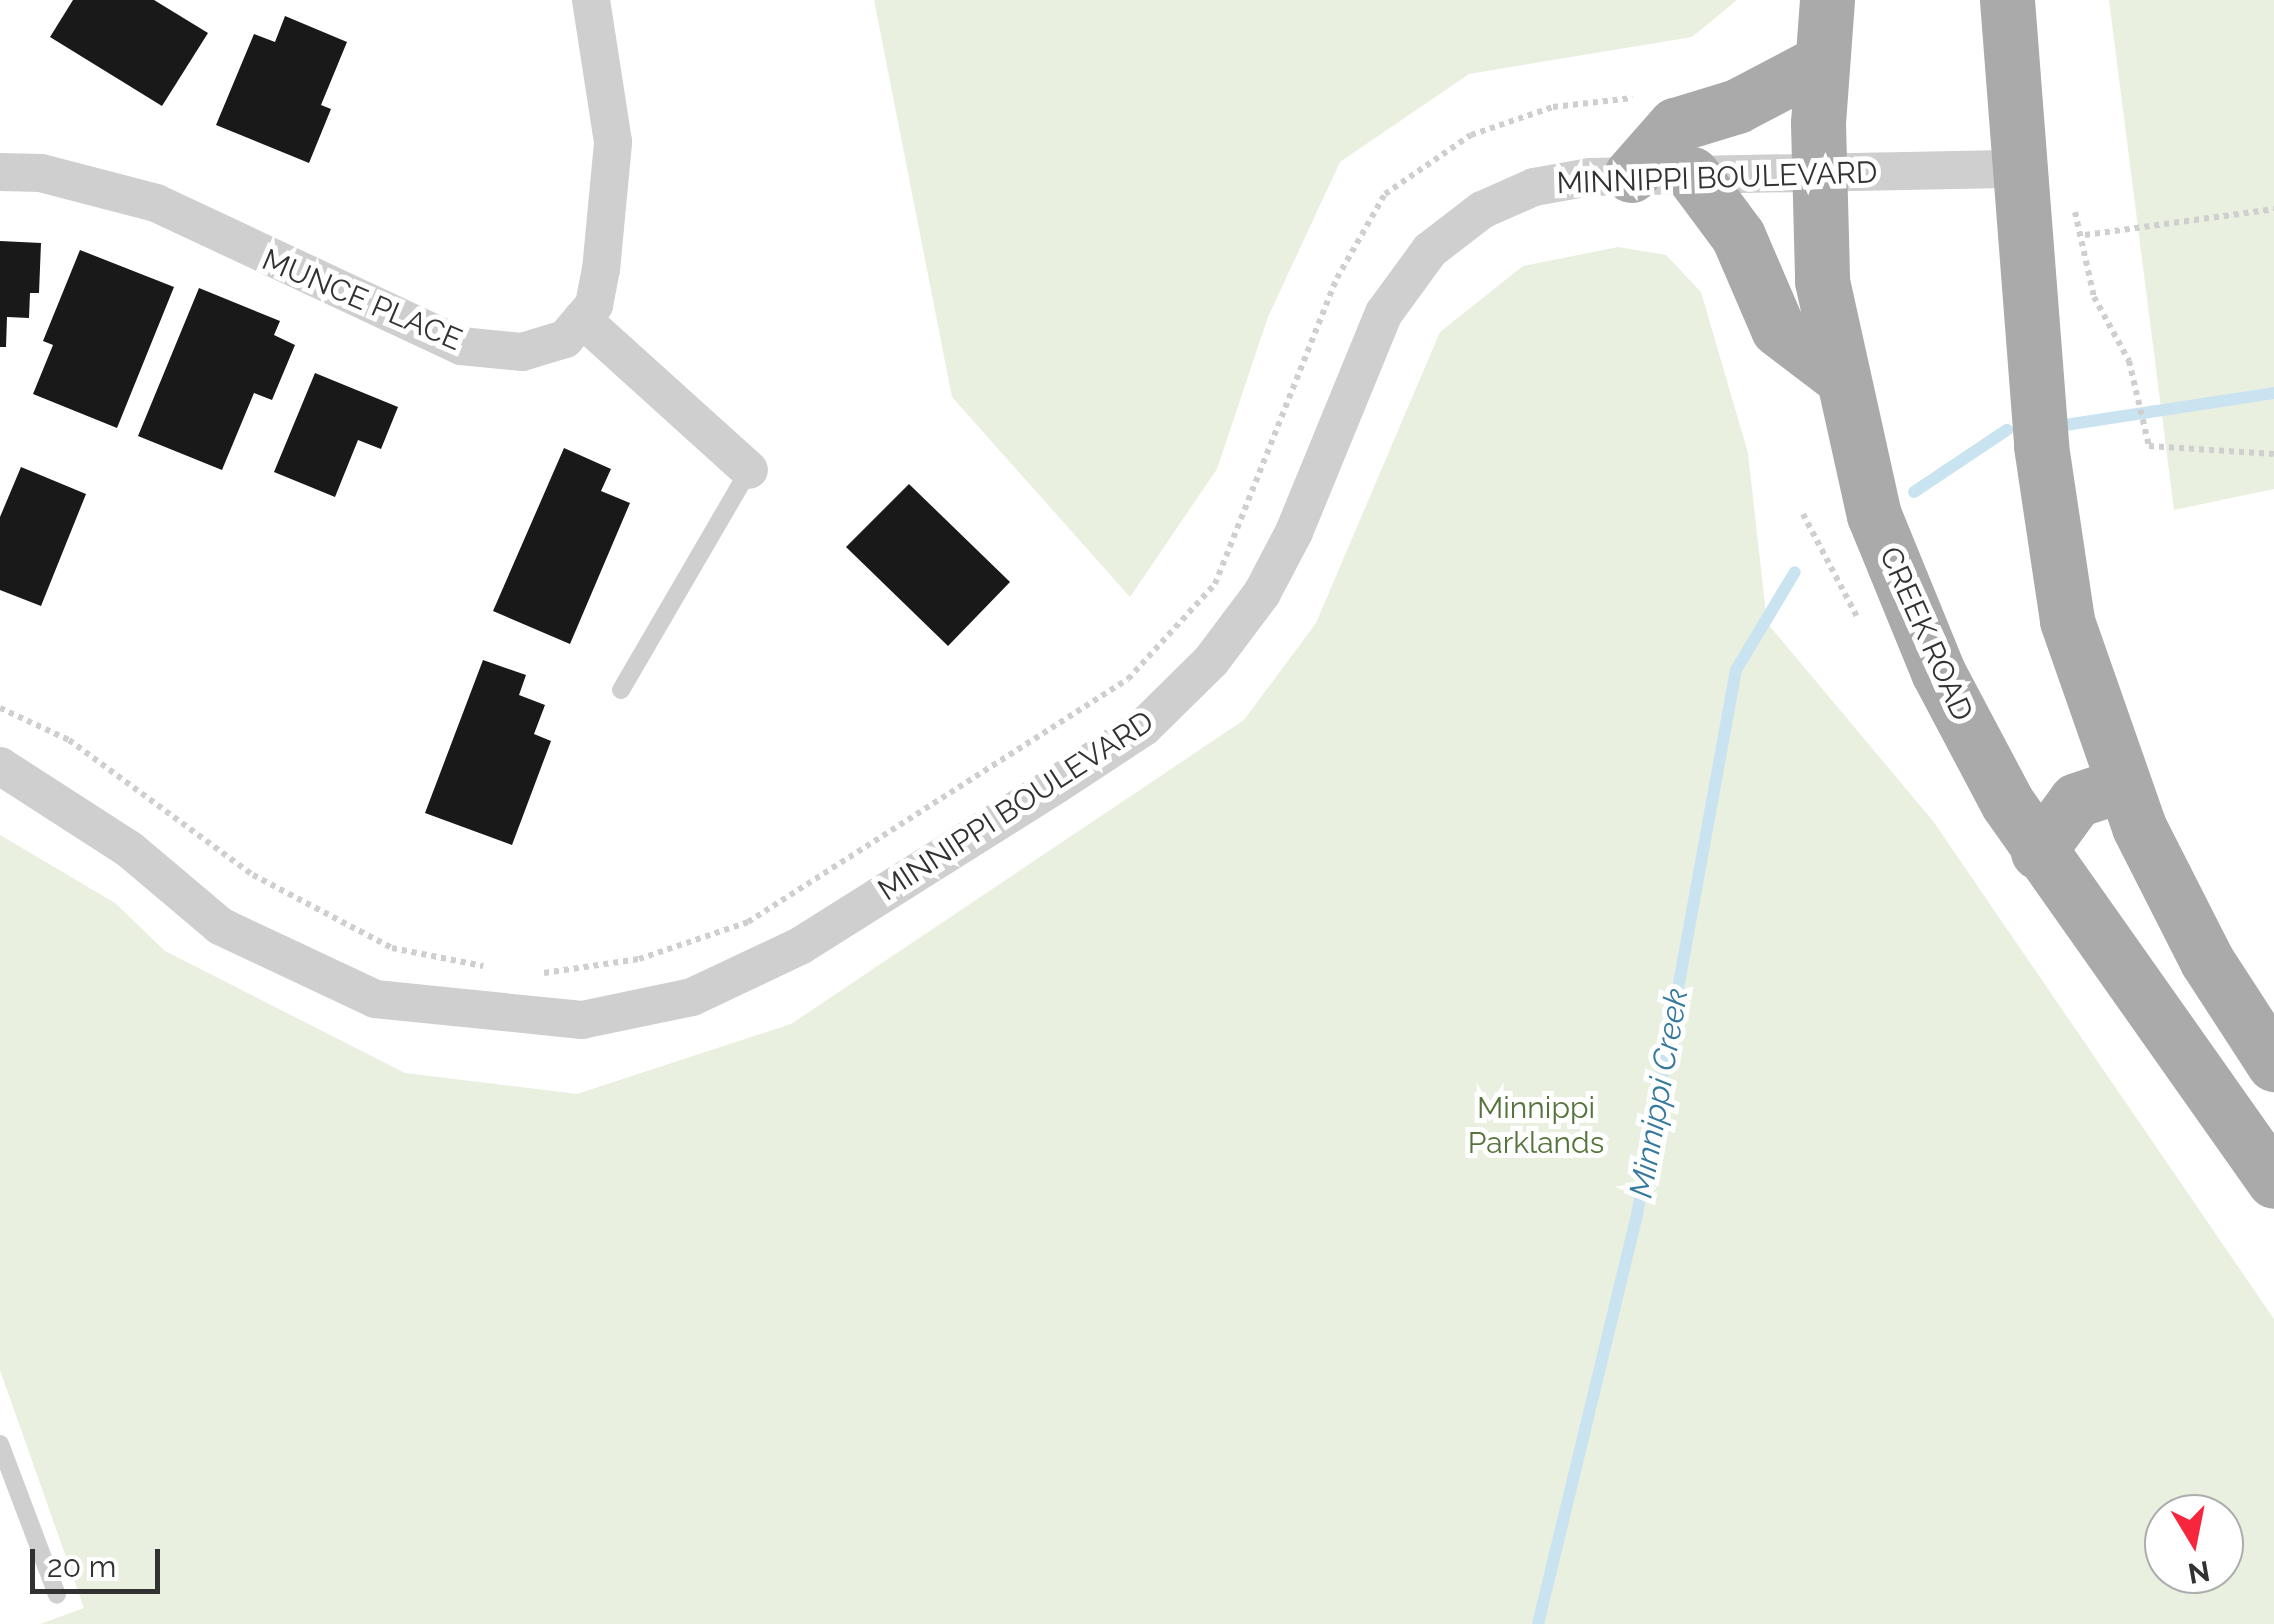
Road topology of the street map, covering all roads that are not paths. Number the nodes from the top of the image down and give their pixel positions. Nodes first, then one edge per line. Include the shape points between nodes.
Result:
1 (591, 0) edge
2 (1826, 0) edge
3 (2007, 0) edge
4 (1821, 62) junction
5 (2019, 169) junction
6 (0, 172) edge
7 (1818, 173) junction
8 (1692, 174) junction
9 (1631, 175) junction
10 (582, 319) junction
11 (1837, 374) junction
12 (749, 470) joint
13 (621, 690) dead end
14 (0, 766) edge
15 (2121, 785) junction
16 (2038, 852) junction
17 (2274, 1064) edge
18 (2274, 1181) edge
19 (0, 1444) edge
20 (58, 1595) dead end

1 - 10 street via 613,142 601,270 594,305
2 - 4 main road, CREEK ROAD
3 - 5 main road
4 - 7 main road, CREEK ROAD
4 - 9 main road via 1737,106 1675,124
5 - 7 street, MINNIPPI BOULEVARD
5 - 15 main road via 2054,552 2082,676
6 - 10 street, MUNCE PLACE via 41,173 156,203 461,346 522,352 565,338
7 - 8 street, MINNIPPI BOULEVARD
7 - 11 main road, CREEK ROAD via 1822,281
8 - 9 street, MINNIPPI BOULEVARD
8 - 11 main road via 1738,236 1778,329
9 - 14 street, MINNIPPI BOULEVARD via 1560,180 1508,197 1430,250 1384,313 1262,593 1211,662 1144,727 800,946 692,997 582,1020 375,998 220,926 129,849
10 - 12 street
11 - 16 main road, CREEK ROAD via 1874,515 1909,604
12 - 13 lane
15 - 16 main road via 2076,800
15 - 17 main road via 2171,896
16 - 18 main road, CREEK ROAD
19 - 20 lane

